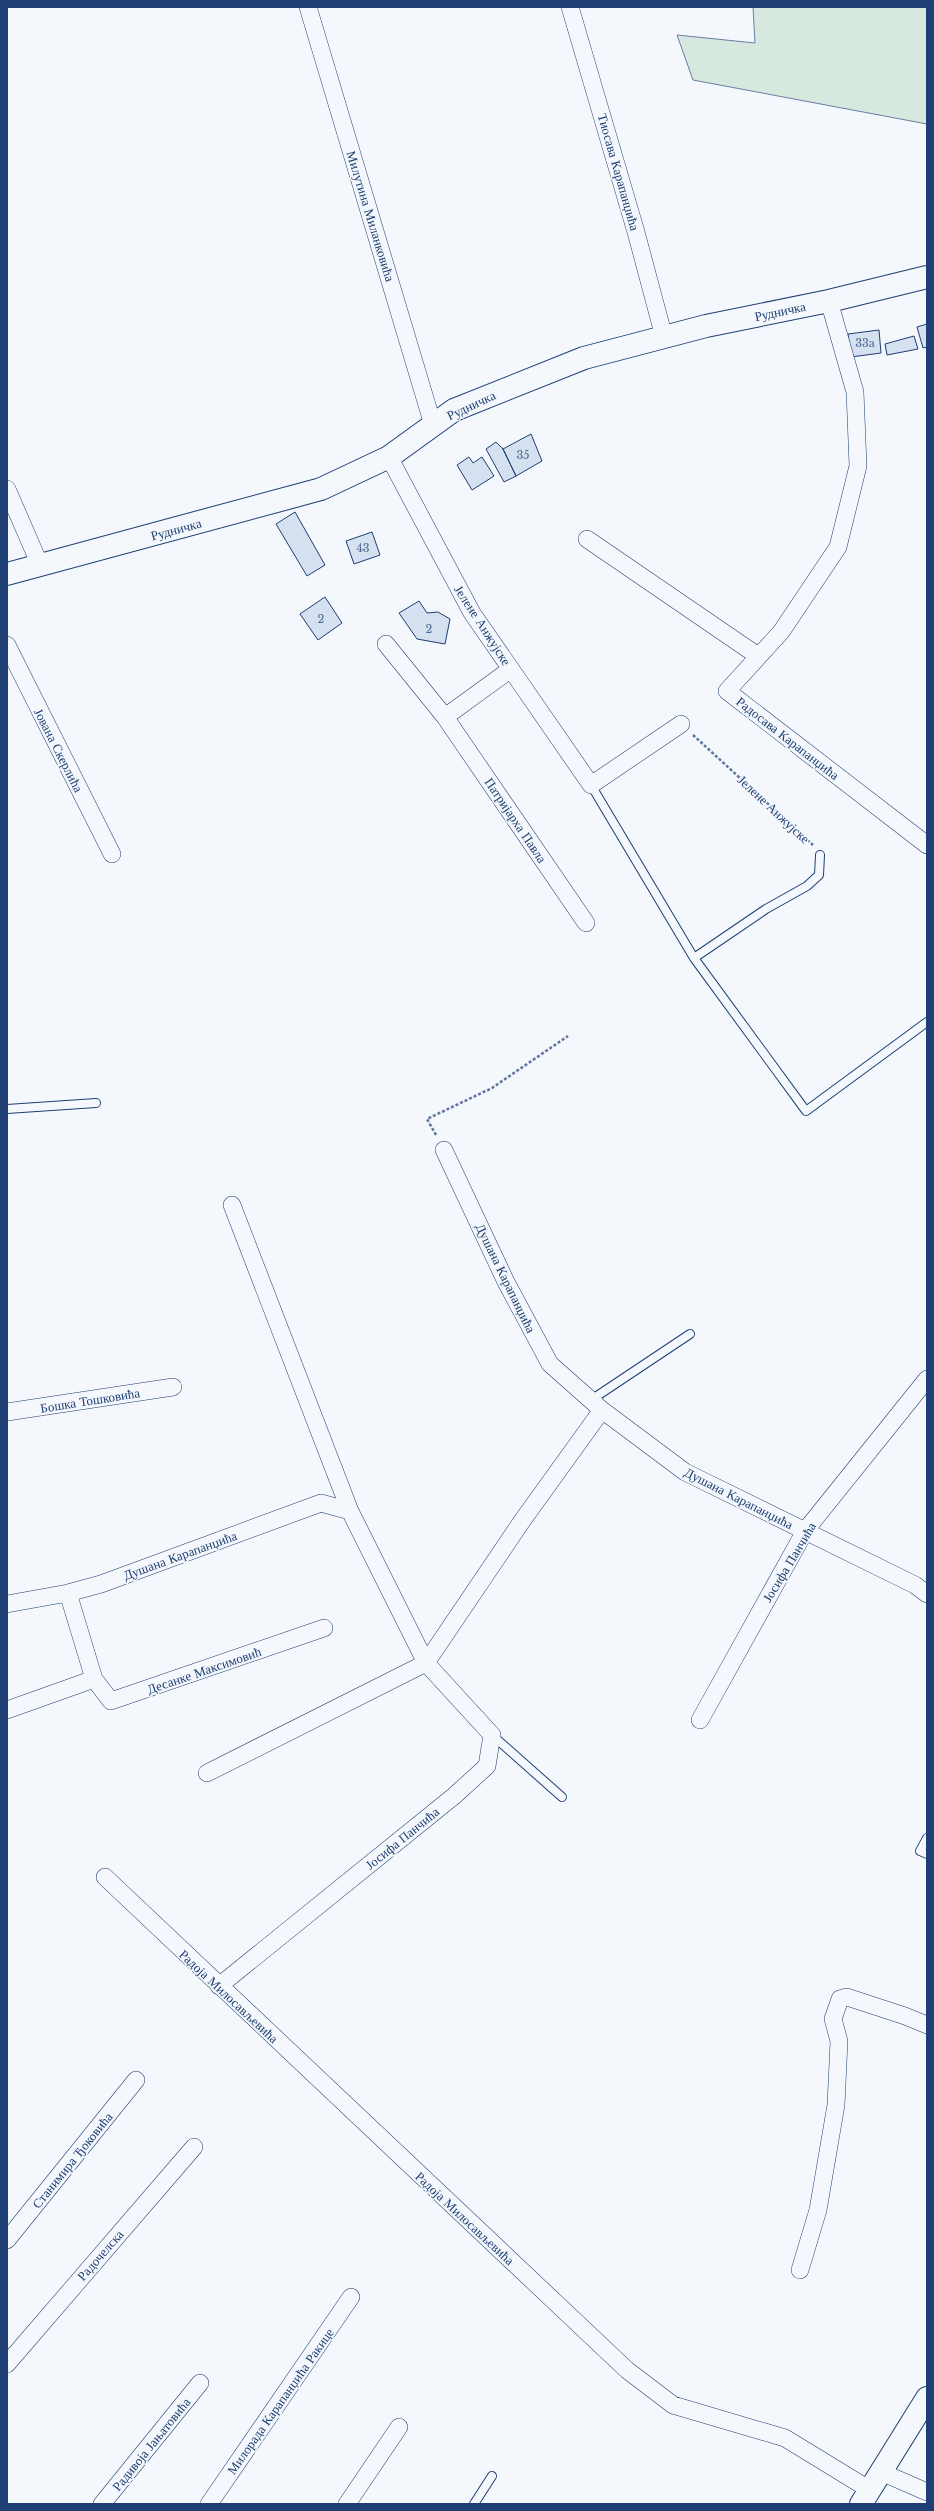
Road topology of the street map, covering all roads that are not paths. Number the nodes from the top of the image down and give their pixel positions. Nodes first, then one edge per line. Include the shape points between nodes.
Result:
1 (308, 7) edge
2 (570, 7) edge
3 (927, 277) edge
4 (829, 301) junction
5 (664, 337) junction
6 (433, 425) junction
7 (389, 457) junction
8 (7, 489) edge
9 (587, 539) dead end
10 (40, 565) junction
11 (7, 574) edge
12 (386, 644) dead end
13 (7, 645) edge
14 (758, 656) junction
15 (511, 669) junction
16 (446, 717) junction
17 (681, 724) road end
18 (591, 785) junction
19 (927, 845) edge
20 (112, 854) dead end
21 (820, 855) road end
22 (586, 923) dead end
23 (694, 958) junction
24 (927, 1022) edge
25 (96, 1103) dead end
26 (7, 1109) edge
27 (444, 1150) road end
28 (232, 1205) dead end
29 (690, 1334) dead end
30 (927, 1379) edge
31 (173, 1387) dead end
32 (596, 1405) junction
33 (7, 1412) edge
34 (350, 1511) junction
35 (805, 1531) junction
36 (68, 1593) junction
37 (927, 1594) edge
38 (7, 1604) edge
39 (324, 1628) dead end
40 (426, 1663) junction
41 (94, 1679) junction
42 (7, 1710) edge
43 (700, 1720) dead end
44 (492, 1736) junction
45 (207, 1773) dead end
46 (562, 1797) dead end
47 (927, 1838) edge
48 (927, 1854) edge
49 (105, 1877) dead end
50 (219, 1986) junction
51 (927, 2025) edge
52 (136, 2080) dead end
53 (194, 2147) dead end
54 (7, 2240) edge
55 (800, 2270) dead end
56 (351, 2298) dead end
57 (7, 2364) edge
58 (200, 2383) dead end
59 (927, 2398) edge
60 (399, 2427) dead end
61 (881, 2472) junction
62 (492, 2476) dead end
63 (927, 2492) edge
64 (866, 2497) edge
65 (102, 2504) edge
66 (209, 2504) edge
67 (347, 2504) edge
68 (474, 2504) edge

1 - 6 street, Милутина Миланковића
2 - 5 street, Тиосава Карапанџића
3 - 4 street, Рудничка
4 - 5 street, Рудничка
4 - 14 street, Радосава Карапанџића via 855,392 858,466 838,547 781,632
5 - 6 street, Рудничка via 584,358 454,410
6 - 7 street, Рудничка
7 - 10 street, Рудничка via 321,489
7 - 15 street, Јелене Анжујске via 472,613
8 - 10 street
9 - 14 street
10 - 11 street, Рудничка
12 - 16 street, Патријарха Павла
13 - 20 street, Јована Скерлића
14 - 19 street, Радосава Карапанџића via 727,691
15 - 16 street
15 - 18 street, Јелене Анжујске
16 - 22 street, Патријарха Павла
17 - 18 street
18 - 23 lane, Јелене Анжујске
21 - 23 lane, Јелене Анжујске via 819,875 807,886 766,909
23 - 24 lane, Јелене Анжујске via 806,1111
25 - 26 lane
27 - 32 street, Душана Карапанџића via 506,1282 550,1364
28 - 34 street
29 - 32 lane
30 - 35 street, Јосифа Панчића
31 - 33 street, Бошка Тошковића
32 - 35 street, Душана Карапанџића via 685,1472
32 - 40 street via 522,1521
34 - 36 street, Душана Карапанџића via 321,1503 101,1584
34 - 40 street
35 - 37 street, Душана Карапанџића via 915,1585
35 - 43 street, Јосифа Панчића
36 - 38 street, Душана Карапанџића
36 - 41 street
39 - 41 street, Десанке Максимовић via 112,1701
40 - 44 street
40 - 45 street
41 - 42 street
44 - 46 lane
44 - 50 street, Јосифа Панчића via 487,1766 454,1796
47 - 48 lane via 920,1851
49 - 50 street, Радоја Милосављевића
50 - 64 street, Радоја Милосављевића via 627,2370 673,2405 785,2438
51 - 55 street via 847,1997 840,1999 833,2019 839,2041 836,2105 818,2210
52 - 54 street, Станимира Ђоковића
53 - 57 street, Радочелска
56 - 66 street, Милорада Карапанџића Ракице
58 - 65 street, Радивоја Јањатовића
59 - 61 street
60 - 67 street
61 - 63 street
61 - 64 street
62 - 68 lane

